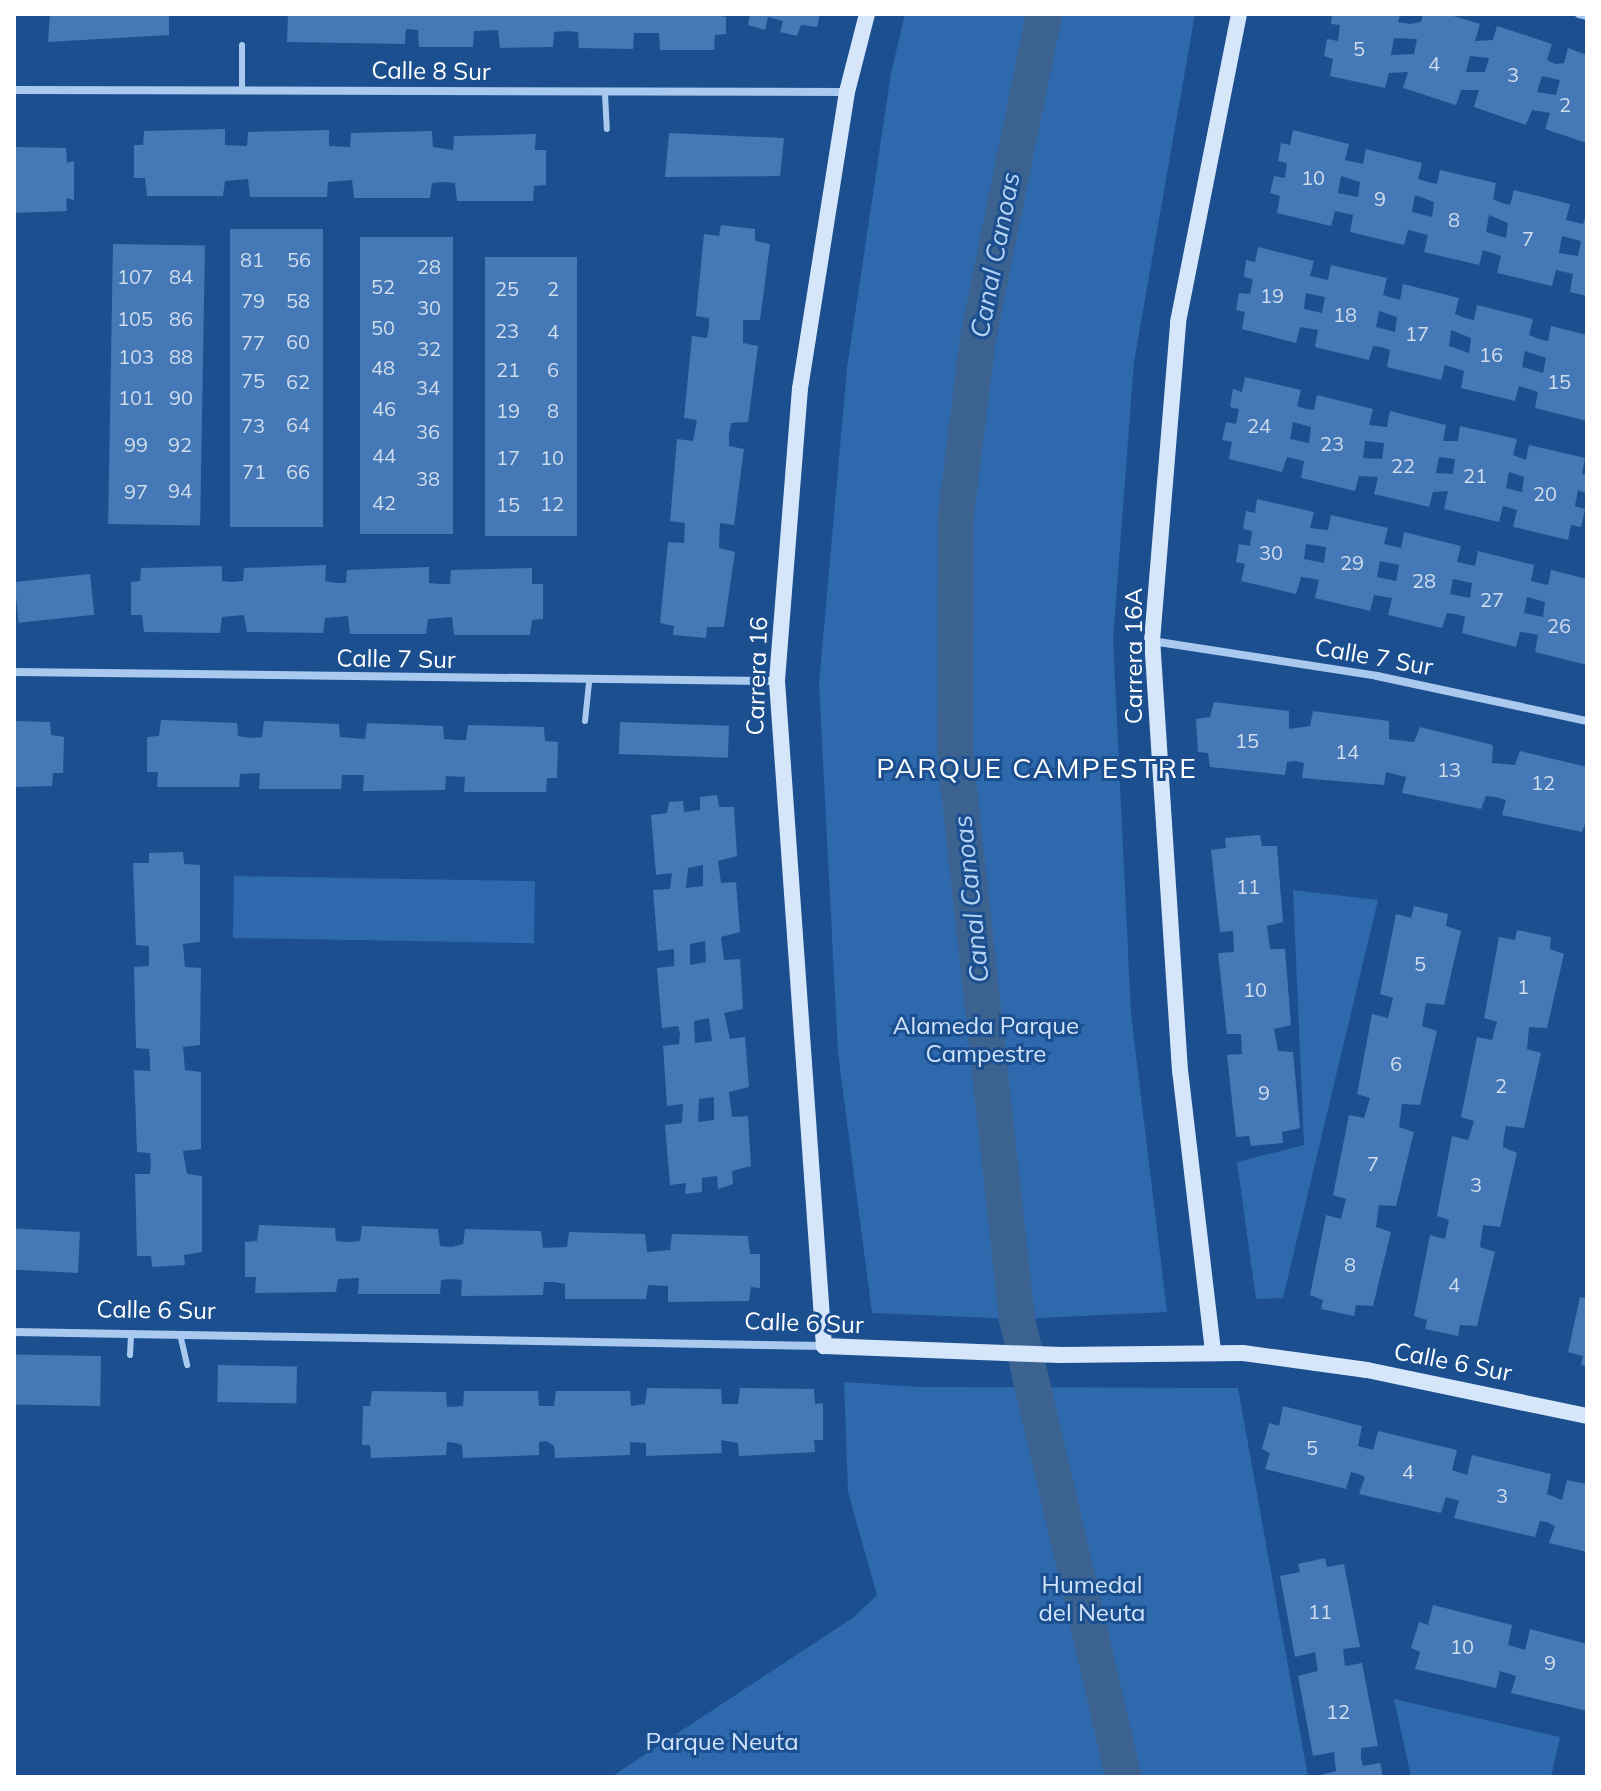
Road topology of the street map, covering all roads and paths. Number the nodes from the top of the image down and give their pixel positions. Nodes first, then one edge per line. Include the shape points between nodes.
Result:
1 (867, 14) edge
2 (1239, 14) edge
3 (1579, 14) edge
4 (1587, 16) edge
5 (242, 45) dead end
6 (242, 88) junction
7 (14, 90) edge
8 (847, 92) junction
9 (605, 94) junction
10 (607, 129) dead end
11 (1152, 641) junction
12 (14, 672) edge
13 (777, 681) junction
14 (589, 682) junction
15 (585, 721) dead end
16 (1587, 721) edge
17 (14, 1332) edge
18 (131, 1333) junction
19 (180, 1334) junction
20 (824, 1346) junction
21 (1213, 1351) junction
22 (130, 1355) dead end
23 (187, 1365) dead end
24 (1587, 1416) edge

1 - 8 main road, Carrera 16
2 - 11 main road, Carrera 16A via 1178,322
3 - 4 street
5 - 6 lane
6 - 7 street, Calle 8 Sur
6 - 9 street, Calle 8 Sur
8 - 9 street, Calle 8 Sur
8 - 13 main road, Carrera 16 via 800,388
9 - 10 lane
11 - 16 street, Calle 7 Sur via 1377,676
11 - 21 main road, Carrera 16A via 1180,1071
12 - 14 street, Calle 7 Sur
13 - 14 street, Calle 7 Sur
13 - 20 main road, Carrera 16
14 - 15 lane
17 - 18 street, Calle 6 Sur
18 - 19 street, Calle 6 Sur
18 - 22 lane
19 - 20 street, Calle 6 Sur
19 - 23 lane
20 - 21 main road, Calle 6 Sur via 1061,1355
21 - 24 main road, Calle 6 Sur via 1367,1370

